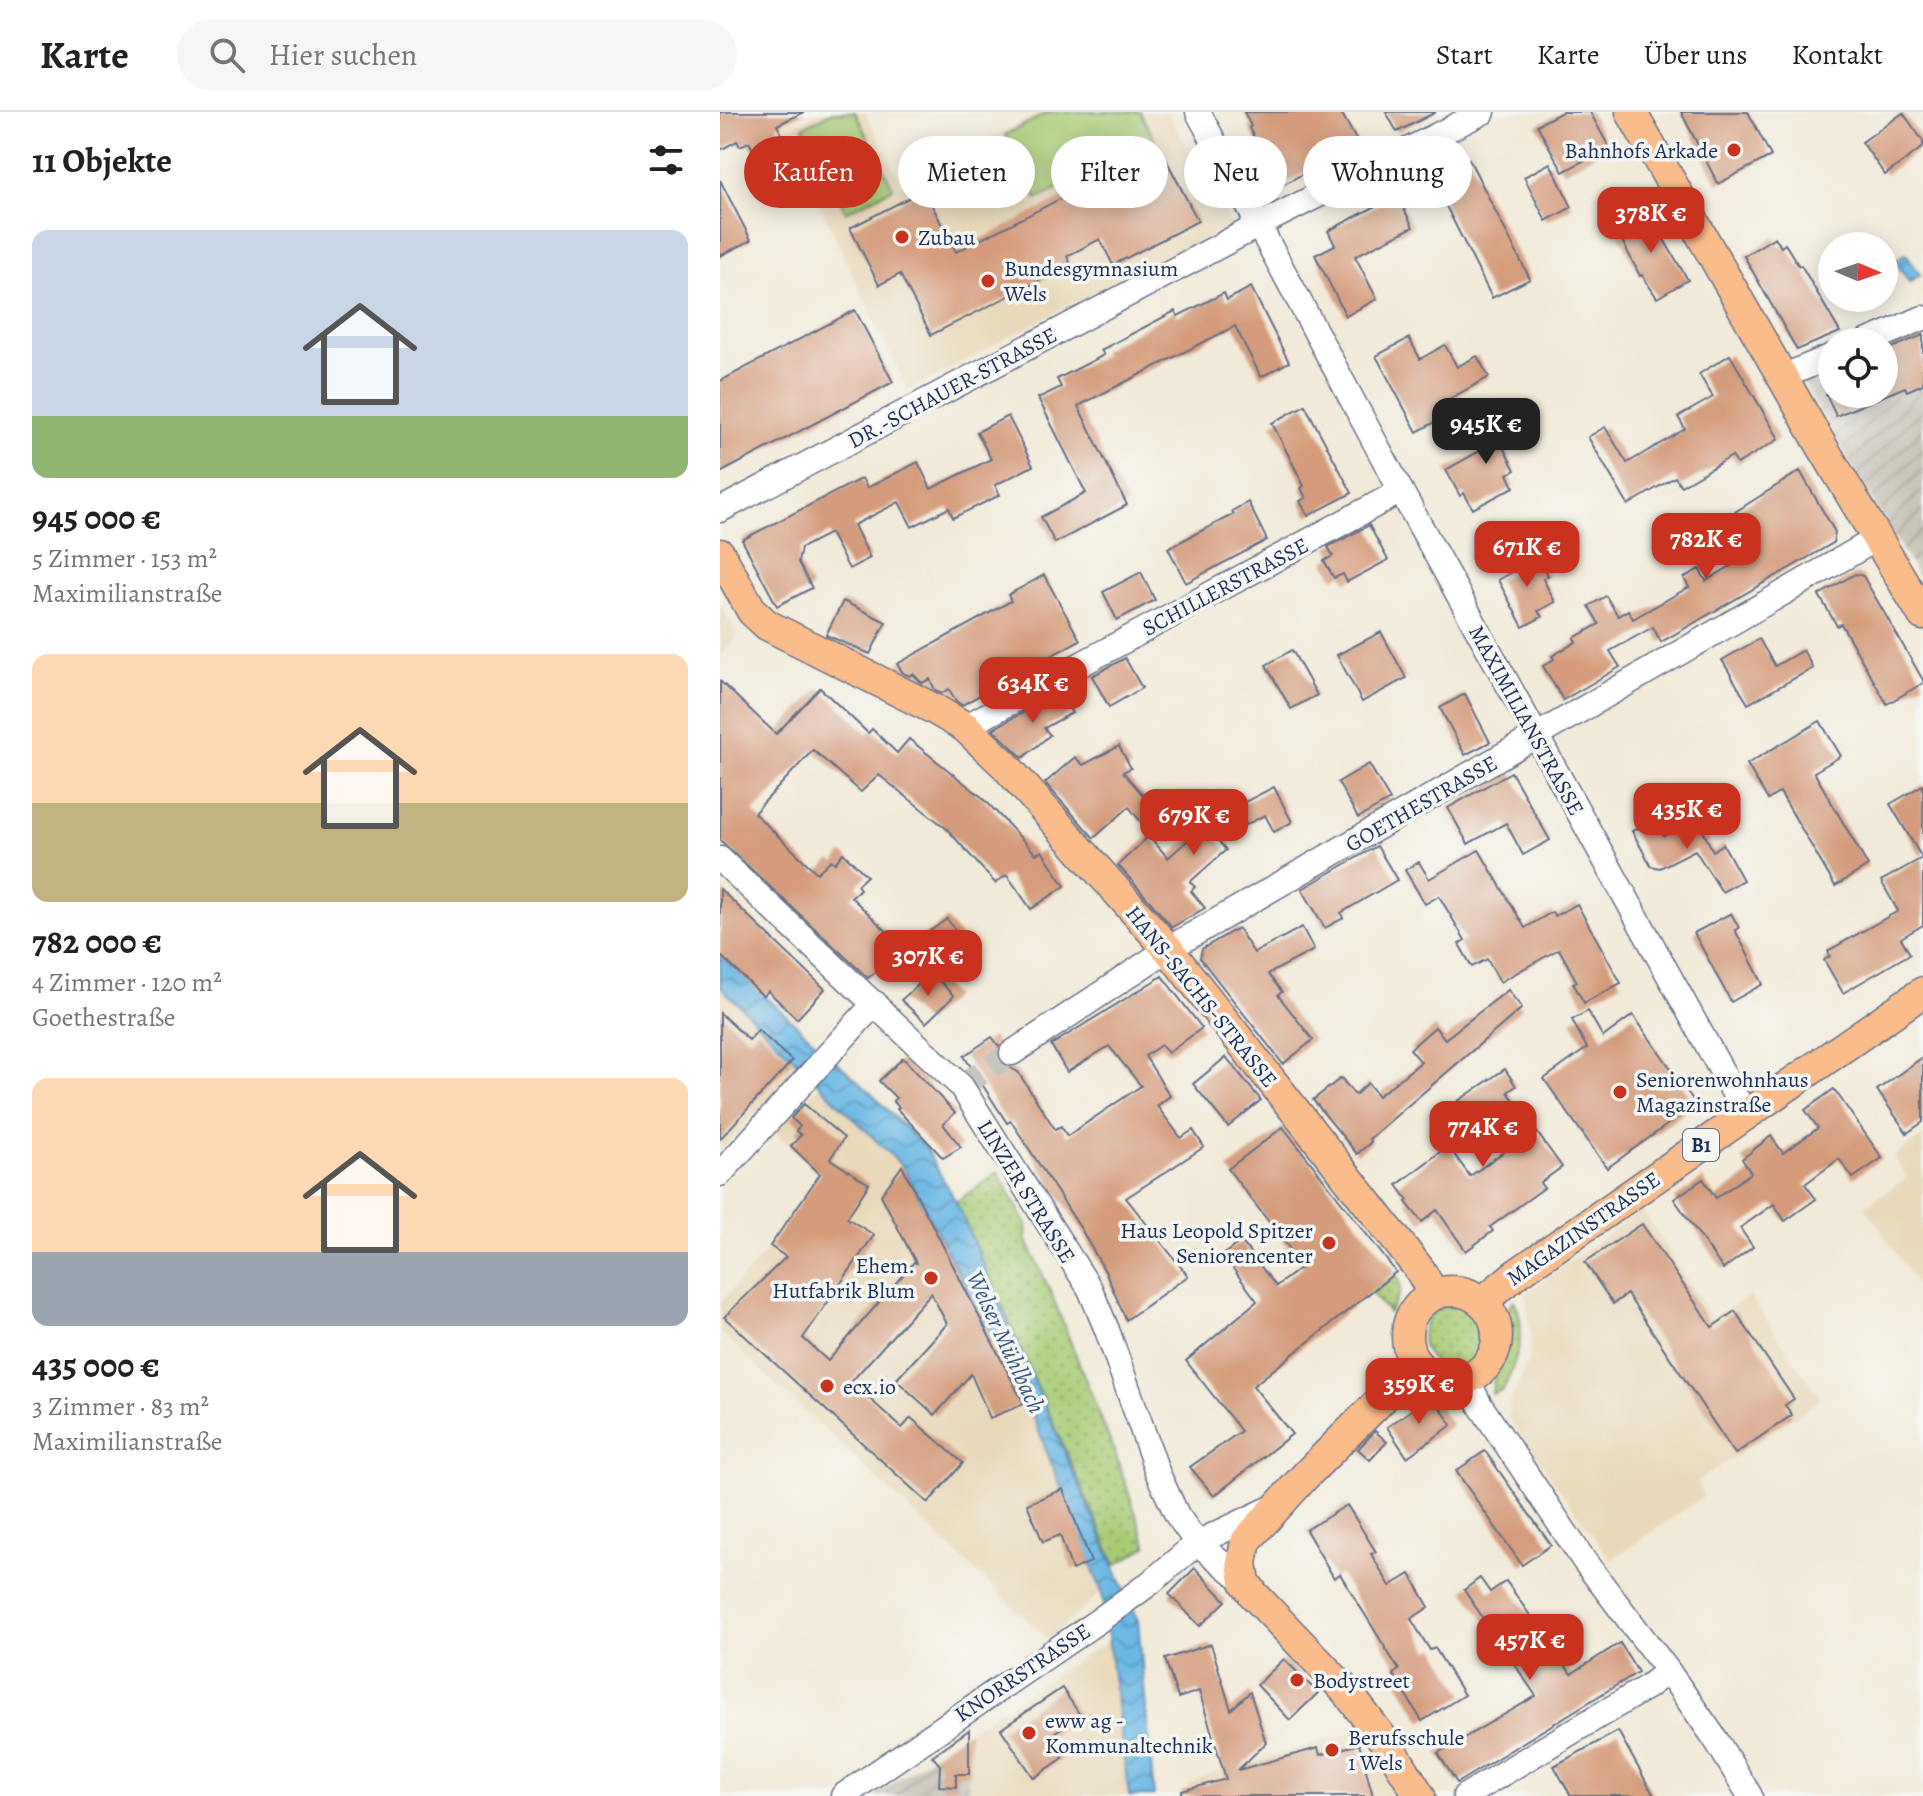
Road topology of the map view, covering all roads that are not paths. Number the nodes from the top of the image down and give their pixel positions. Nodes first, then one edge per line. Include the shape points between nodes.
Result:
1 (1198, 112) edge
2 (1483, 112) edge
3 (1631, 112) edge
4 (1259, 225) junction
5 (1923, 318) edge
6 (1898, 329) edge
7 (1818, 362) edge
8 (1782, 377) junction
9 (1401, 491) junction
10 (720, 510) edge
11 (1878, 538) junction
12 (720, 554) edge
13 (1923, 615) edge
14 (965, 727) junction
15 (1535, 736) junction
16 (720, 859) edge
17 (1168, 949) junction
18 (1923, 992) edge
19 (875, 1003) junction
20 (1012, 1053) tunnel mouth
21 (1746, 1115) junction
22 (720, 1174) edge
23 (1434, 1295) junction
24 (1482, 1302) junction
25 (1417, 1364) junction
26 (1467, 1379) junction
27 (1280, 1504) junction
28 (1197, 1543) junction
29 (1245, 1582) junction
30 (1668, 1671) junction
31 (843, 1796) edge
32 (1420, 1796) edge
33 (1465, 1796) edge
34 (1750, 1796) edge

1 - 4 street, MAXIMILIANSTRASSE
2 - 4 street, DR.-SCHAUER-STRASSE
3 - 8 main road
4 - 9 street, MAXIMILIANSTRASSE
4 - 10 street, DR.-SCHAUER-STRASSE
5 - 6 street
7 - 8 street
8 - 11 main road
9 - 14 street, SCHILLERSTRASSE
9 - 15 street, MAXIMILIANSTRASSE
11 - 13 main road
11 - 15 street, GOETHESTRASSE
12 - 14 main road, HANS-SACHS-STRASSE via 752,611 767,625
14 - 17 main road, HANS-SACHS-STRASSE
15 - 17 street, GOETHESTRASSE
15 - 21 street, MAXIMILIANSTRASSE
16 - 19 street, LINZER STRASSE
17 - 20 street, GOETHESTRASSE
17 - 23 main road, HANS-SACHS-STRASSE via 1420,1270
18 - 21 main road, MAGAZINSTRASSE / B1
19 - 22 street
19 - 28 street, LINZER STRASSE via 961,1086 1090,1289 1158,1474
21 - 24 main road, MAGAZINSTRASSE / B1
23 - 24 main road via 1459,1292
23 - 25 main road via 1422,1303 1408,1329
24 - 26 main road via 1496,1324 1496,1349 1490,1362
25 - 26 main road via 1439,1379
25 - 27 main road
26 - 30 street via 1585,1562
27 - 28 street
27 - 29 main road via 1246,1541
28 - 29 street, LINZER STRASSE
28 - 31 street, KNORRSTRASSE via 1098,1621
29 - 32 main road, LINZER STRASSE via 1347,1692
30 - 33 street
30 - 34 street

